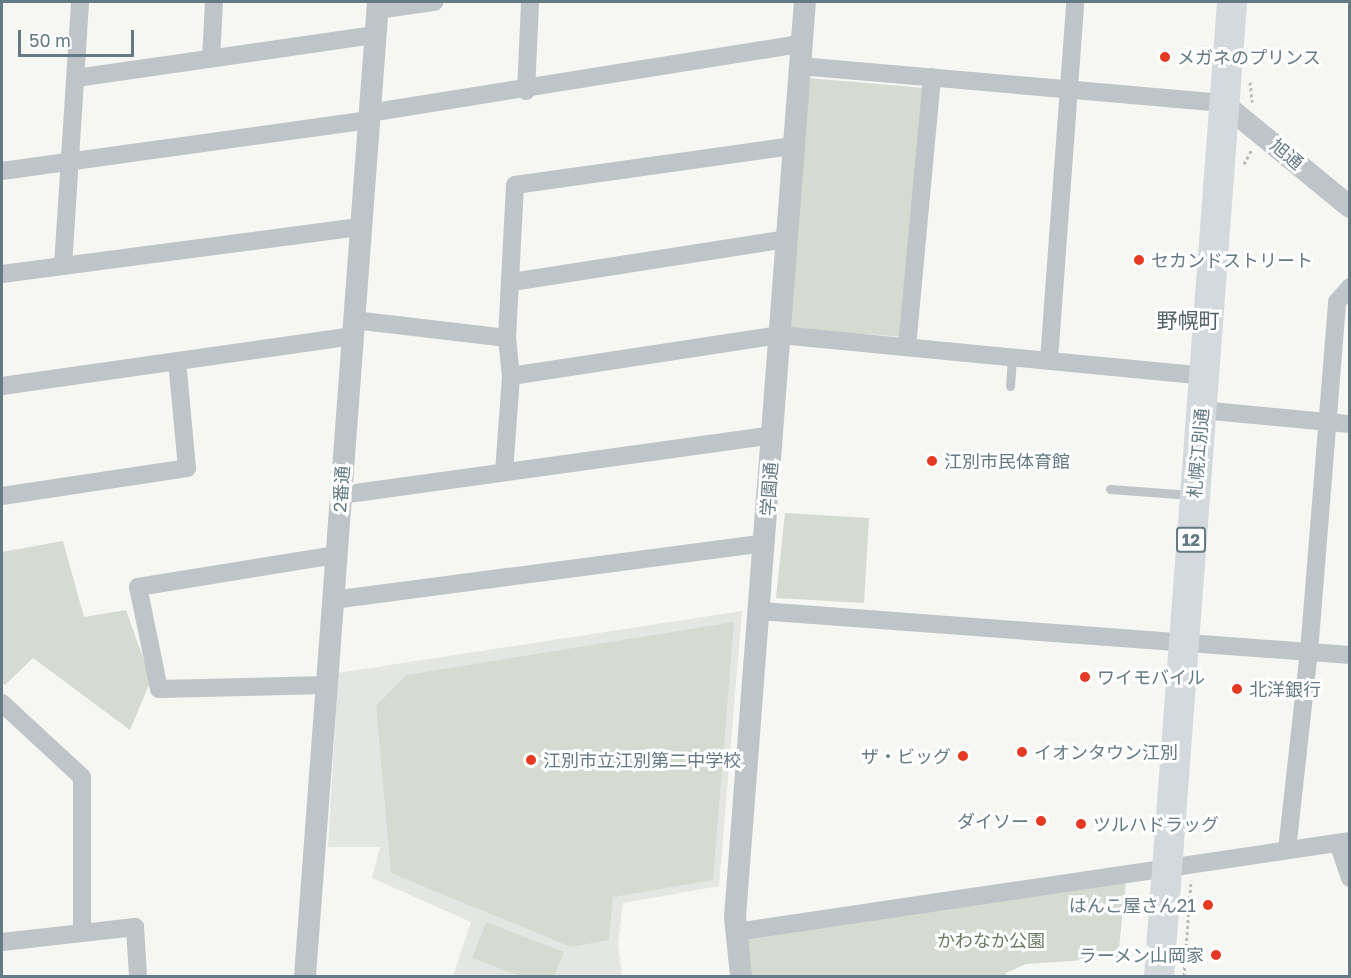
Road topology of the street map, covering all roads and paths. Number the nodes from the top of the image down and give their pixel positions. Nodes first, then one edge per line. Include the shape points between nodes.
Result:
1 (80, 2) edge
2 (214, 2) edge
3 (434, 2) edge
4 (530, 2) edge
5 (805, 2) edge
6 (1075, 2) edge
7 (1232, 2) edge
8 (377, 6) edge
9 (375, 35) junction
10 (801, 55) junction
11 (211, 58) junction
12 (1251, 72) dead end
13 (932, 77) junction
14 (76, 78) junction
15 (1068, 88) junction
16 (526, 91) junction
17 (1223, 103) junction
18 (1256, 106) dead end
19 (369, 117) junction
20 (794, 146) junction
21 (69, 161) junction
22 (2, 171) edge
23 (1350, 207) edge
24 (361, 227) junction
25 (788, 239) junction
26 (63, 266) junction
27 (2, 274) edge
28 (512, 282) junction
29 (1350, 287) edge
30 (353, 328) junction
31 (780, 335) junction
32 (507, 338) junction
33 (907, 347) junction
34 (1012, 357) junction
35 (1049, 360) junction
36 (177, 361) junction
37 (511, 376) junction
38 (1204, 376) junction
39 (2, 386) edge
40 (1010, 386) dead end
41 (1201, 410) junction
42 (1329, 422) junction
43 (1350, 424) edge
44 (773, 435) junction
45 (504, 472) junction
46 (1110, 489) dead end
47 (341, 495) junction
48 (1194, 495) junction
49 (2, 496) edge
50 (765, 543) junction
51 (336, 555) junction
52 (333, 600) junction
53 (760, 610) junction
54 (1182, 644) junction
55 (1309, 652) junction
56 (1350, 655) edge
57 (327, 685) junction
58 (3, 707) edge
59 (1344, 842) edge
60 (1287, 850) junction
61 (1167, 867) junction
62 (1350, 878) edge
63 (82, 931) junction
64 (736, 932) junction
65 (2, 942) edge
66 (138, 976) edge
67 (305, 976) edge
68 (741, 976) edge
69 (1159, 976) edge

1 - 14 street
2 - 11 street
3 - 8 street
4 - 16 street
5 - 10 street, 学園通
6 - 15 street
7 - 17 highway, 札幌江別通 / 12
8 - 9 street, 2番通
9 - 11 street
9 - 19 street, 2番通
10 - 13 street
10 - 16 street
10 - 20 street, 学園通
11 - 14 street
12 - 18 path via 1250,92
13 - 15 street
13 - 33 street
14 - 21 street
15 - 17 street
15 - 35 street
16 - 19 street
17 - 23 street, 旭通
17 - 38 highway, 札幌江別通 / 12
19 - 21 street
19 - 24 street, 2番通
20 - 25 street, 学園通
20 - 28 street via 515,185
21 - 22 street
21 - 26 street
24 - 26 street
24 - 30 street, 2番通
25 - 28 street
25 - 31 street, 学園通
26 - 27 street
28 - 32 street
29 - 42 street via 1337,302
30 - 32 street
30 - 36 street
30 - 47 street, 2番通
31 - 33 street
31 - 37 street
31 - 44 street, 学園通
32 - 37 street
33 - 34 street
34 - 35 street
34 - 40 lane
35 - 38 street
36 - 39 street
36 - 49 street via 187,468
37 - 45 street
38 - 41 highway, 札幌江別通 / 12
41 - 42 street
41 - 48 highway, 札幌江別通 / 12
42 - 43 street
42 - 55 street
44 - 45 street
44 - 50 street, 学園通
45 - 47 street
46 - 48 lane
47 - 51 street, 2番通
48 - 54 highway, 札幌江別通 / 12
50 - 52 street
50 - 53 street, 学園通
51 - 52 street, 2番通
51 - 57 street via 138,587 159,689
52 - 57 street, 2番通
53 - 54 street
53 - 64 street, 学園通
54 - 55 street
54 - 61 highway, 札幌江別通 / 12
55 - 56 street
55 - 60 street
57 - 67 street, 2番通
58 - 63 street via 82,777
59 - 60 street
59 - 62 street
60 - 61 street
61 - 64 street
61 - 69 highway, 札幌江別通 / 12
63 - 65 street
63 - 66 street via 135,927
64 - 68 street, 学園通

